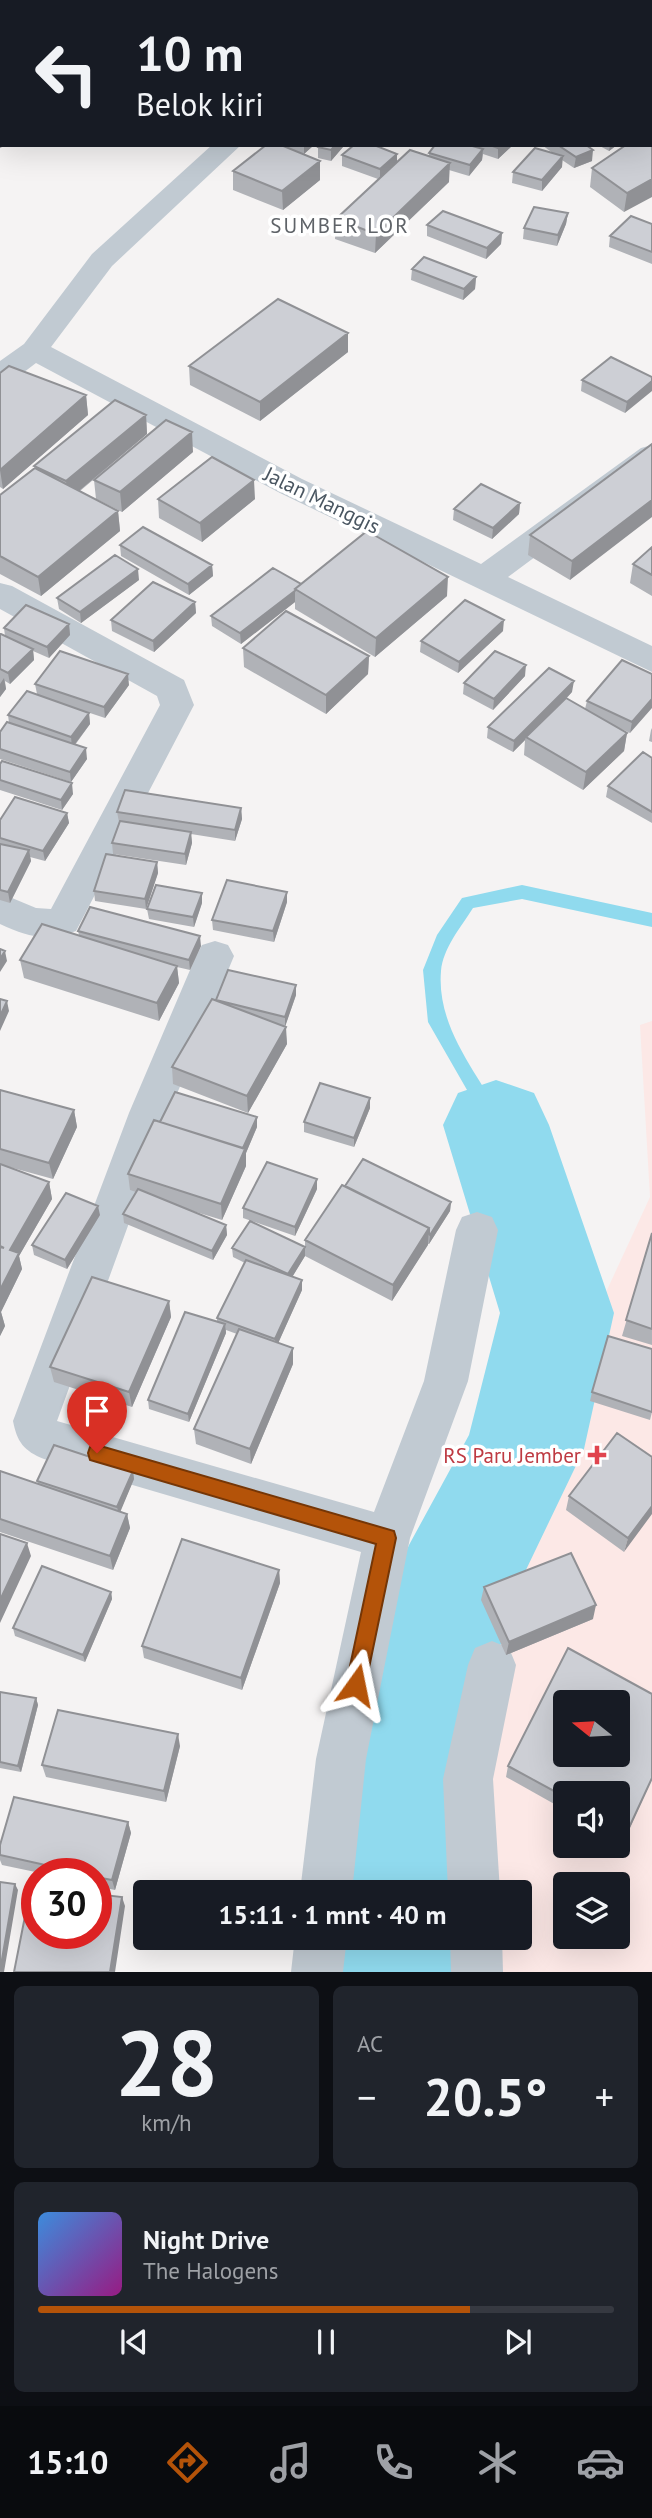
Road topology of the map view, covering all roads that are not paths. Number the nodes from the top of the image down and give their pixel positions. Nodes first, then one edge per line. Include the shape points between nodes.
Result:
1 (226, 147) edge
2 (34, 350) junction
3 (0, 375) edge
4 (652, 455) edge
5 (483, 579) junction
6 (13, 601) edge
7 (0, 636) edge
8 (652, 660) edge
9 (0, 908) edge
10 (215, 956) dead end
11 (477, 1230) dead end
12 (387, 1538) junction
13 (492, 1665) dead end
14 (327, 1880) edge
15 (473, 1880) edge
16 (320, 1950) edge
17 (476, 1950) edge
18 (317, 1972) edge
19 (477, 1972) edge

1 - 2 street via 102,260
2 - 3 street
2 - 5 street, Jalan Manggis via 291,486
4 - 5 street
5 - 8 street, Jalan Manggis
6 - 7 street
6 - 9 street via 172,689 177,705 63,921 51,926 37,924
10 - 12 street via 149,1113 34,1421 44,1438
11 - 12 street via 446,1381
12 - 14 street via 341,1759
13 - 15 street via 468,1779
16 - 18 street
17 - 19 street

